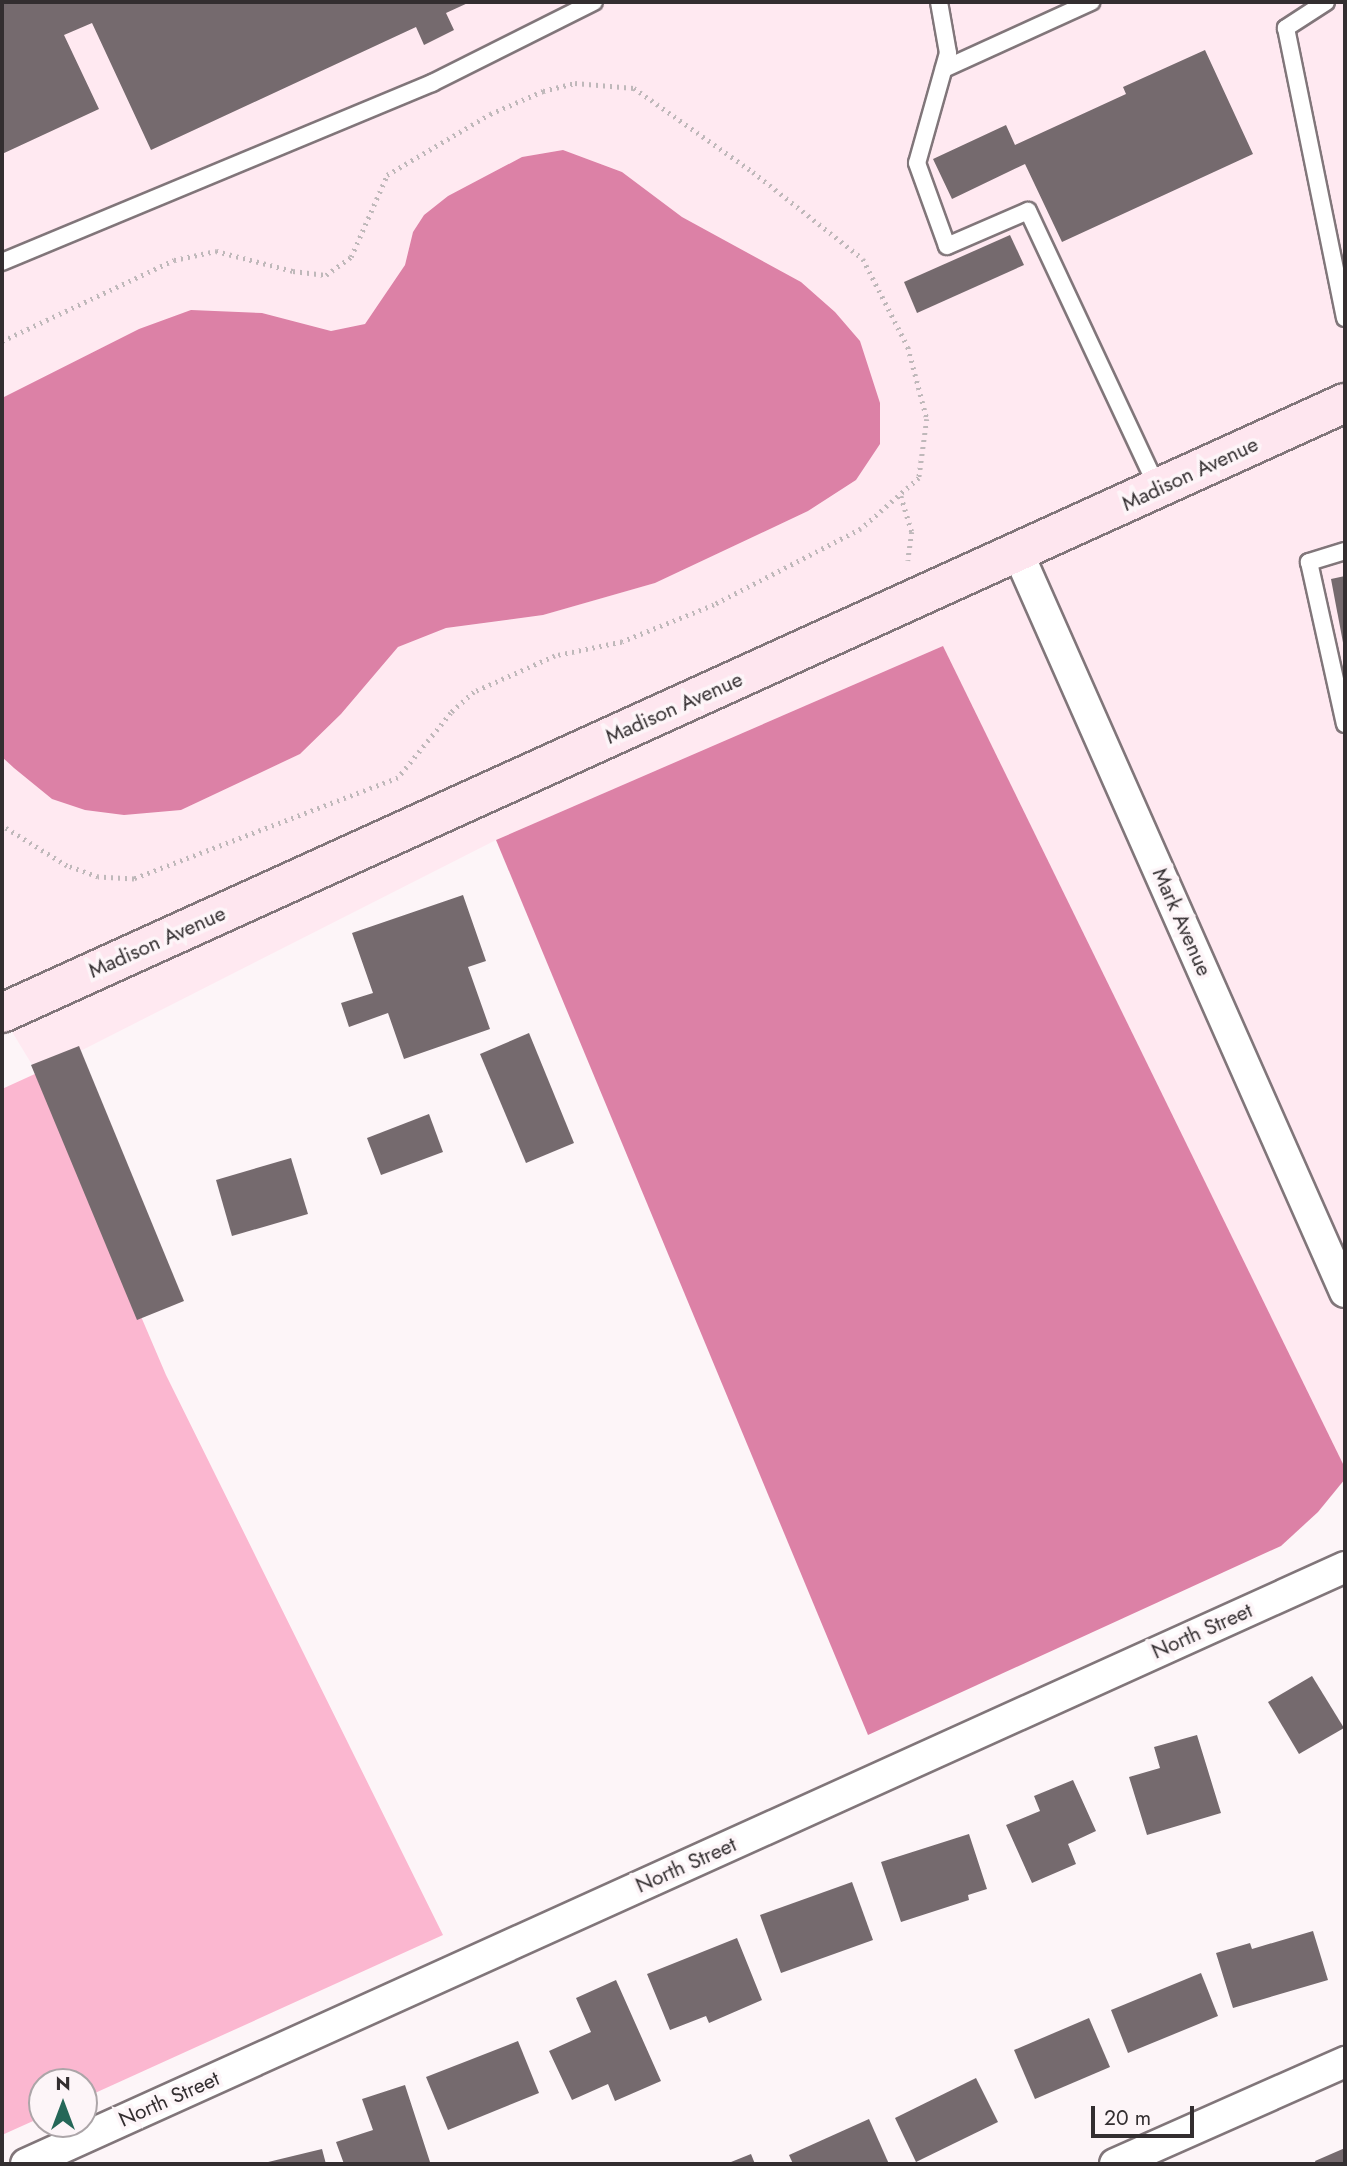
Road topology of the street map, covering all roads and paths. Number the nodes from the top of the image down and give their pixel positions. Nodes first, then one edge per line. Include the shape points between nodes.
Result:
1 (594, 2) edge
2 (939, 2) edge
3 (1091, 2) edge
4 (1326, 2) edge
5 (944, 69) junction
6 (2, 262) edge
7 (1345, 318) edge
8 (2, 341) edge
9 (1345, 403) edge
10 (1158, 488) junction
11 (901, 496) junction
12 (1345, 551) edge
13 (1018, 553) junction
14 (904, 604) junction
15 (1345, 724) edge
16 (2, 826) edge
17 (2, 1013) edge
18 (1345, 1292) edge
19 (1345, 1567) edge
20 (1345, 2062) edge
21 (26, 2164) edge
22 (1115, 2164) edge

1 - 6 lane via 432,83
2 - 5 lane via 948,53
3 - 5 lane
4 - 7 lane via 1286,28
5 - 10 lane via 917,163 947,246 1028,211
8 - 11 path via 174,260 205,253 216,251 326,275 351,257 387,175 490,114 543,91 575,83 634,88 753,172 863,259 908,347 928,419 919,478
9 - 10 street, Madison Avenue
10 - 13 street, Madison Avenue
11 - 14 path via 912,531
11 - 16 path via 861,529 714,605 622,642 555,656 474,692 398,778 159,870 134,879 98,877 68,866
12 - 15 lane via 1309,562
13 - 14 street, Madison Avenue
13 - 18 street, Mark Avenue
14 - 17 street, Madison Avenue
19 - 21 street, North Street
20 - 22 street

